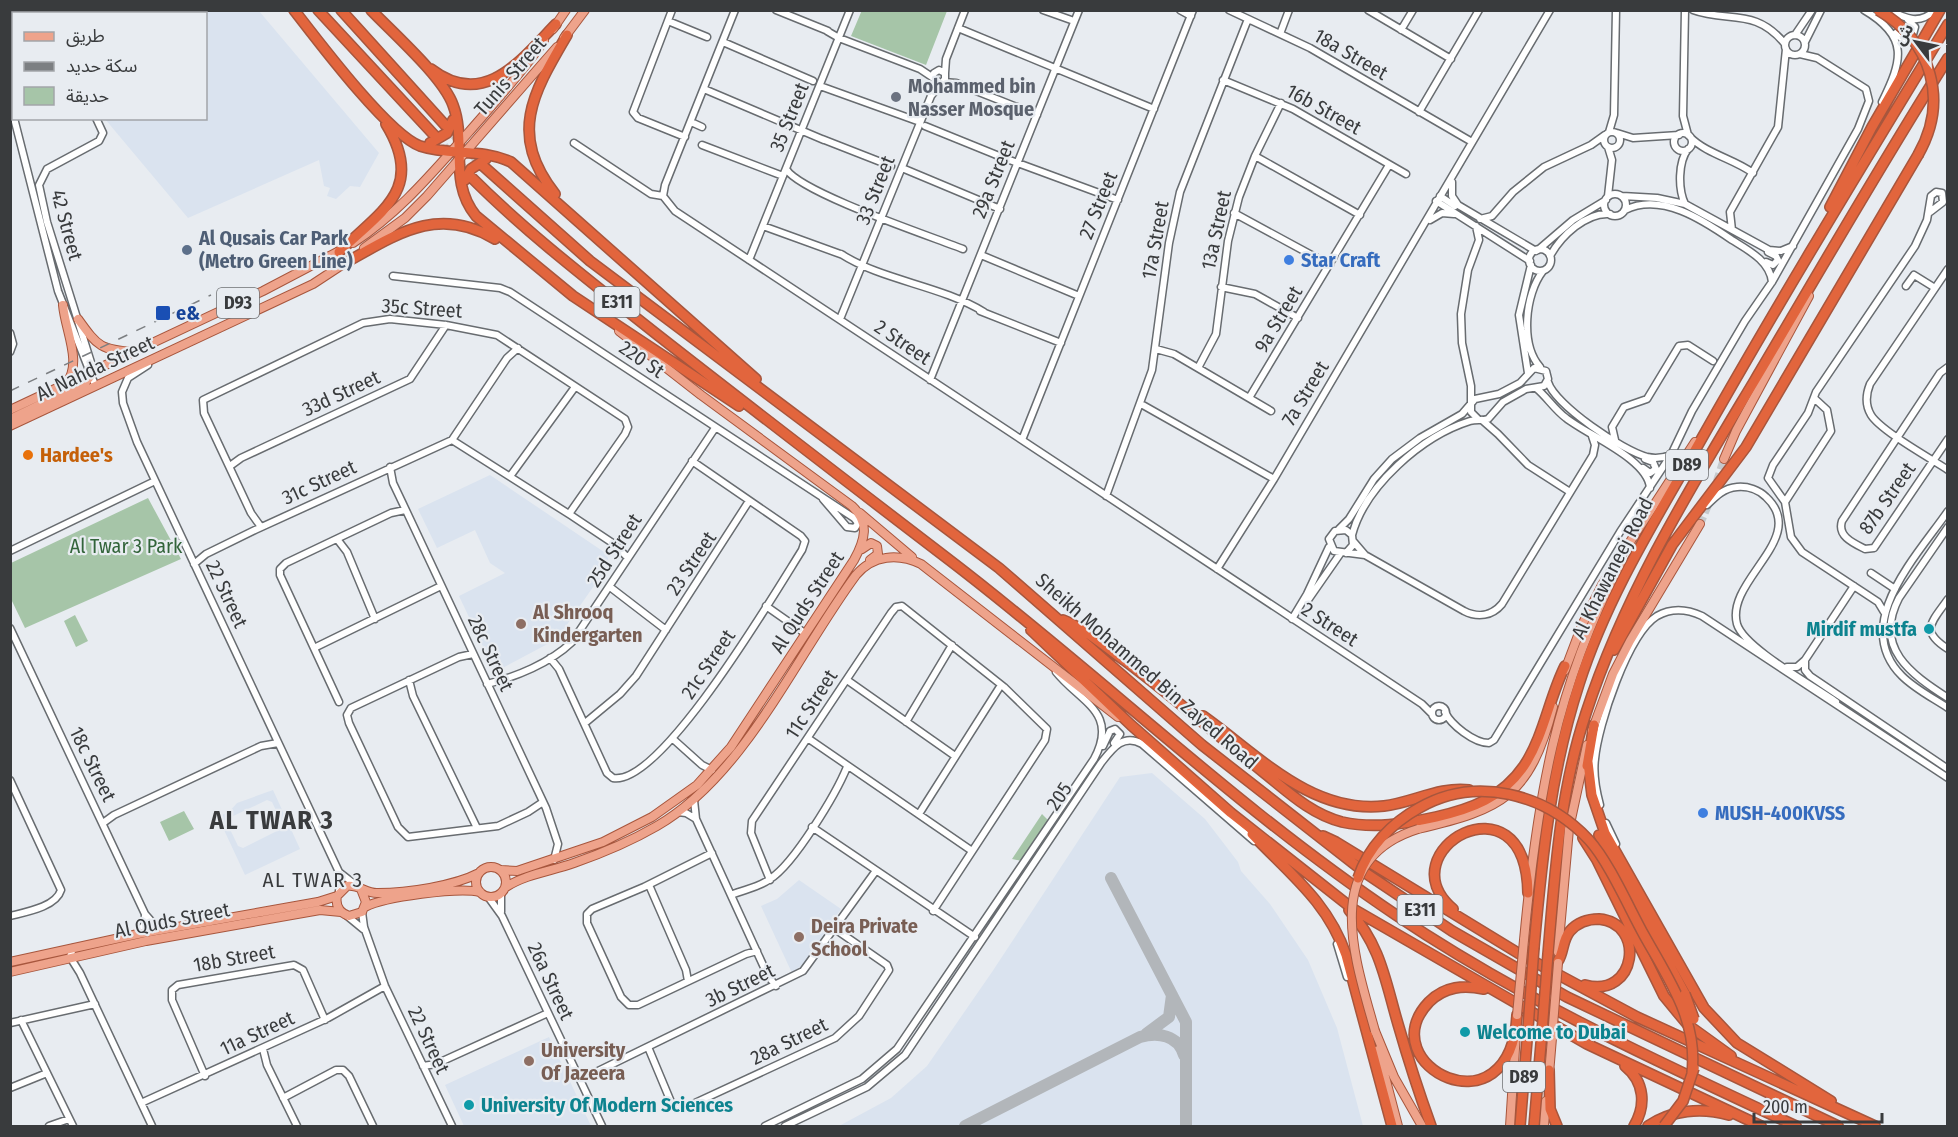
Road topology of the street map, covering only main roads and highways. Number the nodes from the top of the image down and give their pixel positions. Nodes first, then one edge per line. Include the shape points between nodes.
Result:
1 (294, 10) edge
2 (318, 10) edge
3 (341, 10) edge
4 (371, 10) edge
5 (566, 10) edge
6 (585, 10) edge
7 (1878, 10) edge
8 (1940, 10) edge
9 (556, 24) junction
10 (1947, 24) edge
11 (567, 35) junction
12 (417, 58) junction
13 (1947, 60) edge
14 (452, 103) junction
15 (376, 109) junction
16 (445, 125) tunnel mouth
17 (435, 136) tunnel mouth
18 (411, 141) junction
19 (459, 151) junction
20 (503, 159) junction
21 (482, 165) tunnel mouth
22 (471, 177) tunnel mouth
23 (464, 196) junction
24 (573, 217) junction
25 (339, 252) junction
26 (517, 252) junction
27 (345, 263) junction
28 (1797, 274) junction
29 (1812, 285) junction
30 (63, 305) road end
31 (605, 318) junction
32 (78, 319) road end
33 (136, 352) junction
34 (92, 377) junction
35 (65, 385) junction
36 (781, 403) junction
37 (10, 410) edge
38 (1714, 416) junction
39 (10, 419) edge
40 (768, 422) junction
41 (10, 426) edge
42 (1724, 459) tunnel mouth
43 (858, 511) junction
44 (1700, 524) tunnel mouth
45 (1638, 529) junction
46 (854, 560) junction
47 (921, 564) junction
48 (843, 592) junction
49 (1016, 612) junction
50 (1053, 615) junction
51 (1565, 666) junction
52 (1603, 667) junction
53 (1176, 699) junction
54 (1131, 725) junction
55 (1594, 725) junction
56 (731, 747) junction
57 (1588, 762) junction
58 (709, 787) junction
59 (1473, 790) junction
60 (1232, 813) junction
61 (1578, 832) junction
62 (1316, 835) junction
63 (501, 870) junction
64 (479, 873) junction
65 (1358, 878) junction
66 (506, 887) junction
67 (359, 888) junction
68 (480, 892) junction
69 (1528, 893) junction
70 (338, 894) junction
71 (1332, 894) junction
72 (363, 909) junction
73 (343, 913) junction
74 (1471, 925) junction
75 (10, 962) edge
76 (1558, 962) junction
77 (10, 972) edge
78 (1566, 979) junction
79 (1492, 991) junction
80 (1517, 1017) junction
81 (1375, 1031) junction
82 (1587, 1044) junction
83 (1549, 1070) junction
84 (1692, 1073) junction
85 (1791, 1088) junction
86 (1871, 1125) edge
87 (1392, 1126) edge
88 (1398, 1126) edge
89 (1422, 1126) edge
90 (1431, 1126) edge
91 (1510, 1126) edge
92 (1520, 1126) edge
93 (1534, 1126) edge
94 (1544, 1126) edge
95 (1557, 1126) edge
96 (1634, 1126) edge
97 (1648, 1126) edge
98 (1665, 1126) edge
99 (1755, 1126) edge
100 (1761, 1126) edge
101 (1796, 1126) edge
102 (1838, 1126) edge

1 - 15 highway
2 - 17 highway
3 - 16 highway
4 - 12 highway
5 - 9 main road, Tunis Street / D93
6 - 11 main road, Tunis Street / D93
7 - 52 highway, bridge via 1915,40 1931,73 1935,97 1932,121 1918,154 1742,453 1663,560
8 - 28 highway via 1872,127
9 - 12 highway via 515,67 490,81 459,83 446,79
9 - 19 main road, Tunis Street / D93
10 - 28 highway, Al Khawaneej Road / D89
11 - 19 main road, Tunis Street / D93
11 - 24 highway via 533,96 528,130 535,164
12 - 14 highway
13 - 29 highway, Al Khawaneej Road / D89
14 - 18 highway via 453,118 442,138 427,144
14 - 19 highway
15 - 18 highway
15 - 25 highway via 401,159 398,189 382,214
18 - 19 highway
19 - 20 highway
19 - 23 highway
19 - 25 main road, Al Nahda Street / D93 via 398,209
19 - 27 main road, Al Nahda Street / D93 via 405,218
20 - 23 highway via 485,159 471,168 465,178
20 - 24 highway via 523,171
21 - 36 highway, Sheikh Mohammed Bin Zayed Road / E311 via 590,261
22 - 40 highway, Sheikh Mohammed Bin Zayed Road / E311 via 556,255
23 - 26 highway via 476,216
24 - 36 highway
25 - 33 main road, Al Nahda Street / D93
26 - 27 highway via 470,225 439,223 401,233
26 - 31 highway
27 - 34 main road, Al Nahda Street / D93 via 321,279 175,350
28 - 38 highway, Al Khawaneej Road / D89
29 - 42 main road
29 - 52 highway, Al Khawaneej Road / D89 via 1669,526 1626,608
30 - 35 main road via 74,363 73,375
31 - 40 highway
31 - 43 main road via 665,368
32 - 33 main road via 102,348
33 - 34 main road, Al Nahda Street / D93
34 - 35 main road, Al Nahda Street / D93
34 - 39 main road
34 - 41 main road, Al Nahda Street / D93
35 - 37 main road, Al Nahda Street / D93
36 - 50 highway, Sheikh Mohammed Bin Zayed Road / E311 via 999,568
38 - 45 main road
38 - 92 highway, Al Khawaneej Road / D89, bridge via 1616,592 1579,684 1552,784 1541,862
40 - 49 highway, Sheikh Mohammed Bin Zayed Road / E311
43 - 46 main road, Al Quds Street via 865,533
43 - 47 main road
44 - 55 main road via 1630,641
45 - 51 main road via 1602,585
45 - 69 main road via 1598,609 1562,706 1543,779
46 - 48 main road via 868,544 877,546 878,554 858,570
46 - 56 main road, Al Quds Street
47 - 48 main road, Al Quds Street via 902,556 874,561 860,570
47 - 54 main road, Al Quds Street
48 - 58 main road, Al Quds Street via 748,738
49 - 54 highway
49 - 101 highway, Sheikh Mohammed Bin Zayed Road / E311 via 1276,828 1397,916 1575,1021
50 - 53 highway via 1081,629
50 - 62 highway, Sheikh Mohammed Bin Zayed Road / E311 via 1184,729
51 - 53 highway via 1533,750 1505,787 1472,808 1386,826 1339,821 1314,810
51 - 65 main road, bridge via 1542,747 1515,789 1481,812 1402,835 1381,849
52 - 93 highway, Al Khawaneej Road / D89, bridge via 1566,787 1558,837
53 - 59 highway, bridge via 1290,782 1329,801 1383,806
54 - 60 highway
55 - 57 highway
55 - 76 main road via 1571,813
56 - 58 main road via 735,751
56 - 63 main road, Al Quds Street via 683,797 652,817 554,860 513,872
57 - 84 highway, bridge via 1588,792 1599,835 1685,994 1697,1033
57 - 86 highway via 1599,818 1698,1000 1722,1030 1744,1048
58 - 66 main road, Al Quds Street via 678,812 623,843
59 - 61 highway, bridge via 1502,792 1539,804
59 - 65 highway, bridge via 1436,800 1406,816 1380,839
60 - 71 highway
60 - 87 highway via 1305,885 1341,942
61 - 84 highway, bridge via 1588,839 1602,860 1681,1002 1693,1040
61 - 85 highway via 1597,860 1664,996 1684,1021 1728,1054
62 - 74 highway via 1336,842
62 - 102 highway, Sheikh Mohammed Bin Zayed Road / E311 via 1394,893 1514,968 1592,1010
63 - 64 main road via 489,867
63 - 66 main road
64 - 67 main road via 460,881 384,893
64 - 68 main road via 476,883
65 - 81 main road, bridge via 1351,908 1351,939
66 - 68 main road via 501,895 489,898
67 - 70 main road via 347,886
67 - 72 main road via 366,897
68 - 72 main road via 455,891 385,901
69 - 74 highway via 1525,861 1511,839 1487,828 1458,834 1439,854 1436,881 1444,900
69 - 80 main road, bridge
70 - 73 main road via 337,905
70 - 75 main road, Al Quds Street via 318,902 138,934
71 - 79 highway
71 - 90 highway via 1374,944
72 - 73 main road via 354,916
73 - 77 main road, Al Quds Street via 327,909 285,916
74 - 78 highway
76 - 78 highway via 1567,935 1589,920 1611,923 1627,939 1629,961 1617,980 1597,987
76 - 83 main road, bridge
78 - 85 highway via 1637,1017
79 - 80 highway via 1453,988 1426,1005 1417,1024 1417,1046 1433,1074 1462,1085 1484,1081 1508,1060
79 - 82 highway
80 - 91 main road
81 - 88 main road
81 - 89 main road via 1394,1077
82 - 96 highway via 1636,1077 1642,1100
82 - 100 highway
83 - 94 main road
83 - 95 highway via 1550,1109
84 - 98 highway, bridge via 1683,1101
85 - 86 highway
97 - 99 highway via 1673,1114 1696,1111 1719,1113

